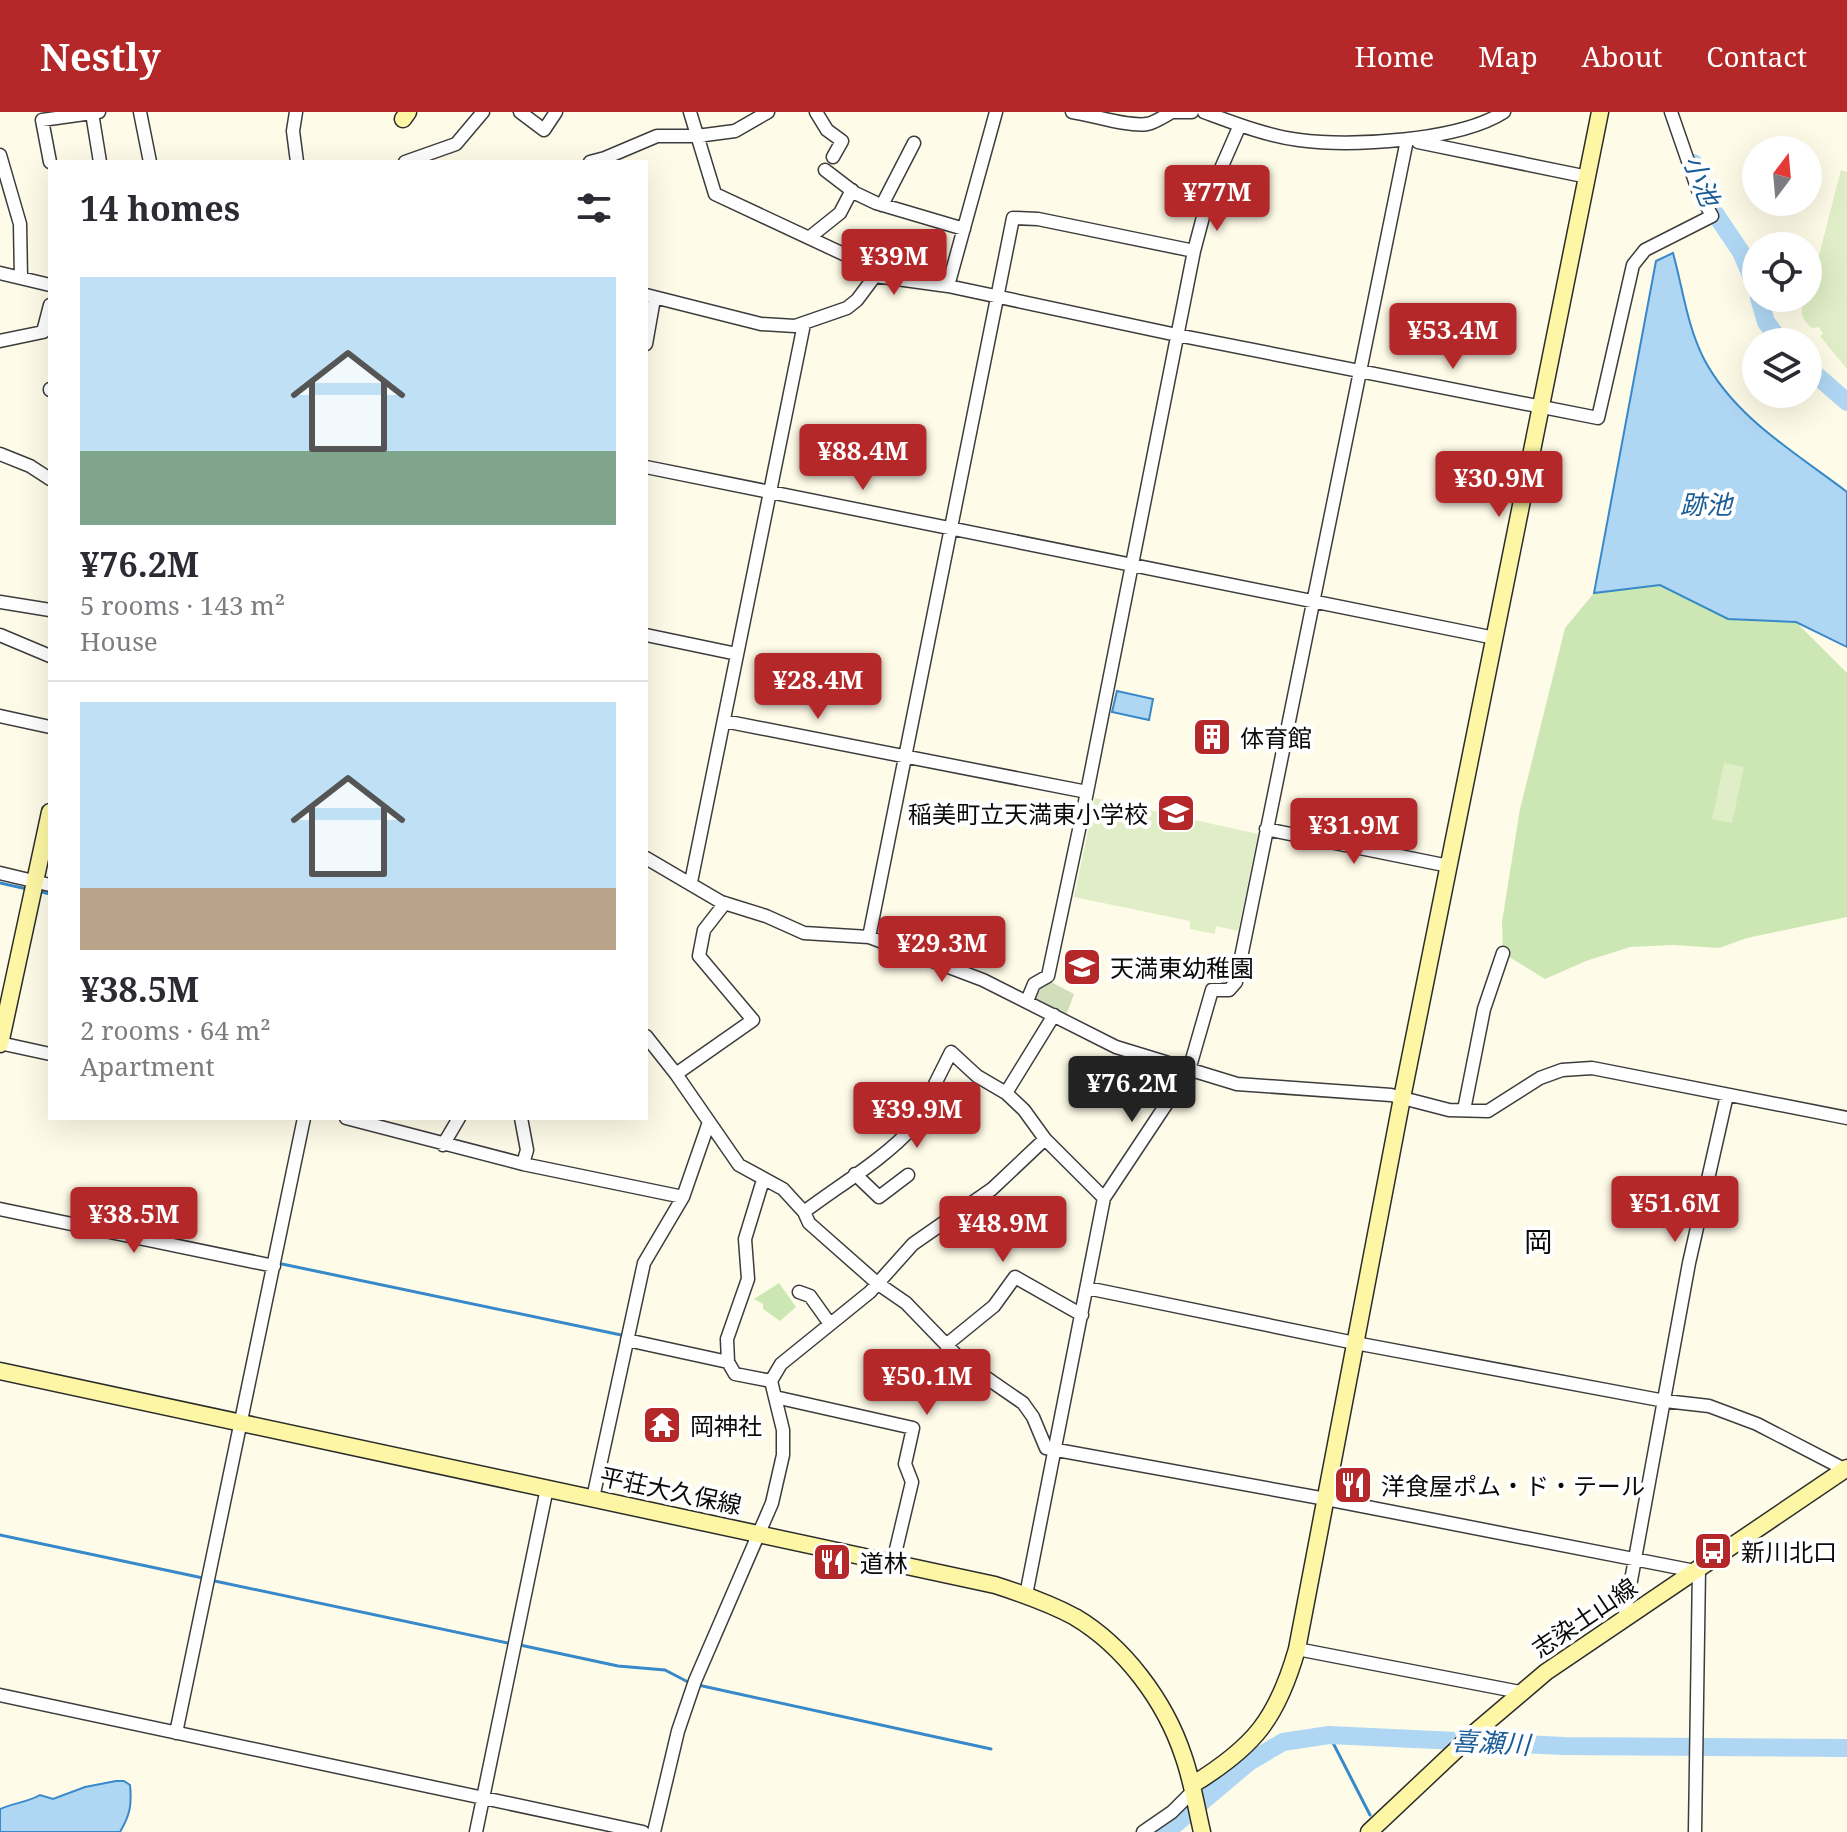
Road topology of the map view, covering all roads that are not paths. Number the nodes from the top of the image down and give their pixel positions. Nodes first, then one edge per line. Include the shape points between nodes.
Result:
1 (99, 112) edge
2 (140, 112) edge
3 (296, 112) edge
4 (483, 112) edge
5 (520, 112) edge
6 (556, 112) edge
7 (690, 112) edge
8 (768, 112) edge
9 (816, 112) edge
10 (995, 112) edge
11 (1072, 112) edge
12 (1192, 112) edge
13 (1204, 112) edge
14 (1504, 112) edge
15 (1600, 112) edge
16 (1671, 112) edge
17 (92, 113) edge
18 (1170, 113) edge
19 (42, 116) edge
20 (1240, 125) junction
21 (697, 136) junction
22 (1407, 140) junction
23 (914, 143) dead end
24 (0, 155) edge
25 (833, 157) dead end
26 (50, 160) edge
27 (100, 160) edge
28 (150, 160) edge
29 (297, 160) edge
30 (411, 160) edge
31 (598, 160) edge
32 (825, 170) dead end
33 (1588, 177) junction
34 (852, 190) junction
35 (882, 205) junction
36 (964, 229) junction
37 (810, 237) junction
38 (1194, 251) junction
39 (0, 273) edge
40 (875, 276) junction
41 (21, 278) junction
42 (48, 285) edge
43 (948, 286) junction
44 (650, 297) edge
45 (996, 298) junction
46 (648, 320) edge
47 (804, 324) junction
48 (1177, 335) junction
49 (46, 337) edge
50 (0, 341) edge
51 (1358, 371) junction
52 (1541, 407) junction
53 (0, 454) edge
54 (648, 467) edge
55 (48, 478) edge
56 (769, 491) junction
57 (950, 529) junction
58 (1131, 564) junction
59 (0, 602) edge
60 (1313, 602) junction
61 (48, 610) edge
62 (0, 635) edge
63 (648, 635) edge
64 (1495, 638) junction
65 (737, 654) junction
66 (48, 655) edge
67 (0, 716) edge
68 (724, 721) junction
69 (48, 727) edge
70 (904, 756) junction
71 (1087, 792) junction
72 (1266, 829) junction
73 (48, 833) edge
74 (648, 859) edge
75 (1449, 866) junction
76 (0, 873) edge
77 (691, 882) junction
78 (43, 884) edge
79 (725, 903) junction
80 (869, 937) junction
81 (1503, 953) dead end
82 (1027, 1001) junction
83 (1054, 1015) junction
84 (648, 1039) edge
85 (0, 1044) edge
86 (48, 1054) edge
87 (1189, 1070) junction
88 (676, 1074) junction
89 (1006, 1093) junction
90 (1727, 1095) junction
91 (1402, 1098) junction
92 (1464, 1110) junction
93 (1847, 1118) edge
94 (304, 1120) edge
95 (355, 1120) edge
96 (458, 1120) edge
97 (521, 1120) edge
98 (709, 1122) junction
99 (1045, 1139) junction
100 (443, 1145) junction
101 (523, 1164) junction
102 (855, 1174) junction
103 (908, 1175) dead end
104 (763, 1180) junction
105 (683, 1197) junction
106 (1104, 1198) junction
107 (0, 1209) edge
108 (804, 1212) junction
109 (274, 1266) junction
110 (877, 1283) junction
111 (1087, 1288) junction
112 (799, 1292) dead end
113 (1082, 1315) junction
114 (830, 1324) junction
115 (627, 1340) junction
116 (1355, 1343) junction
117 (946, 1345) junction
118 (728, 1362) junction
119 (0, 1371) edge
120 (771, 1381) junction
121 (775, 1397) junction
122 (1665, 1401) junction
123 (242, 1423) junction
124 (1056, 1449) junction
125 (1846, 1469) edge
126 (547, 1488) junction
127 (593, 1498) junction
128 (1326, 1499) junction
129 (758, 1533) junction
130 (1636, 1558) junction
131 (893, 1562) junction
132 (1697, 1569) junction
133 (1026, 1595) junction
134 (1624, 1619) junction
135 (1297, 1649) junction
136 (1520, 1692) junction
137 (0, 1695) edge
138 (176, 1733) junction
139 (1193, 1789) junction
140 (483, 1798) junction
141 (1202, 1830) edge
142 (476, 1832) edge
143 (643, 1832) edge
144 (654, 1832) edge
145 (1143, 1832) edge
146 (1369, 1832) edge
147 (1695, 1832) edge

1 - 17 street
2 - 28 street
3 - 29 street
4 - 30 street via 456,144
5 - 6 street via 544,130
7 - 21 street
8 - 21 street via 735,131
9 - 25 street via 842,141
10 - 36 street
11 - 18 street via 1148,124
12 - 18 street
13 - 20 street
14 - 22 street via 1483,124
15 - 33 street
16 - 52 street via 1712,216 1645,250 1633,265 1598,418
17 - 19 street
17 - 27 street
19 - 26 street
20 - 22 street via 1296,140
20 - 38 street via 1208,198
21 - 31 street via 657,136
21 - 37 street via 715,194
22 - 33 street
22 - 51 street
23 - 35 street
24 - 41 street via 20,224
32 - 34 street
33 - 52 street
34 - 35 street
34 - 37 street via 840,213
35 - 36 street
36 - 43 street
37 - 40 street via 867,265
38 - 45 street via 1013,218
38 - 48 street
39 - 41 street
40 - 43 street
40 - 47 street via 847,308
41 - 42 street
43 - 45 street
44 - 46 street
44 - 47 street via 761,324
45 - 48 street
45 - 57 street
47 - 56 street
48 - 51 street
48 - 58 street
49 - 50 street
51 - 52 street
51 - 60 street
52 - 64 street
53 - 55 street
54 - 56 street
56 - 57 street
56 - 65 street
57 - 58 street
57 - 70 street
58 - 60 street
58 - 71 street
59 - 61 street
60 - 64 street
60 - 72 street
62 - 66 street
63 - 65 street
64 - 75 street
65 - 68 street
67 - 69 street
68 - 70 street
68 - 77 street
70 - 71 street
70 - 80 street
71 - 82 street via 1048,976 1034,984
72 - 75 street
72 - 87 street via 1236,982 1229,990 1212,990
73 - 78 street
74 - 77 street
75 - 91 street
76 - 78 street
77 - 79 street
78 - 85 street
79 - 80 street via 804,933
79 - 88 street via 704,930 699,956 753,1020
80 - 82 street
81 - 92 street via 1484,1009
82 - 83 street
83 - 87 street via 1116,1047
83 - 89 street
84 - 88 street
85 - 86 street
87 - 91 street via 1237,1084
87 - 106 street
88 - 98 street
89 - 99 street
89 - 102 street via 951,1052 914,1126
90 - 92 street via 1592,1068 1540,1078 1488,1111
90 - 93 street
90 - 122 street
91 - 92 street
91 - 116 street
94 - 109 street
95 - 100 street
96 - 100 street
97 - 101 street via 527,1150
98 - 104 street via 739,1165
98 - 105 street
99 - 106 street
99 - 110 street via 992,1189 913,1244
100 - 101 street
101 - 105 street
102 - 103 street via 879,1197
102 - 108 street
104 - 108 street via 783,1189
104 - 118 street via 745,1239 748,1279 727,1339
105 - 115 street via 644,1263
106 - 111 street
107 - 109 street
108 - 110 street via 809,1223
109 - 123 street
110 - 114 street
110 - 117 street via 906,1303
111 - 113 street
111 - 116 street
112 - 114 street via 810,1296
113 - 117 street via 1015,1277 994,1306
113 - 124 street
114 - 120 street via 781,1364
115 - 118 street
115 - 127 street
116 - 122 street
116 - 128 street
117 - 124 street via 1023,1403 1046,1448
118 - 120 street via 735,1374
119 - 123 street, 平荘大久保線
120 - 121 street
121 - 129 street via 783,1455 772,1503
121 - 131 street via 913,1428 905,1464 912,1482
122 - 125 street via 1709,1406 1757,1424
122 - 130 street
123 - 126 street, 平荘大久保線
123 - 138 street
124 - 128 street
124 - 133 street
125 - 132 street, 志染土山線
126 - 127 street, 平荘大久保線
126 - 140 street
127 - 129 street, 平荘大久保線
128 - 130 street
128 - 135 street
129 - 131 street, 平荘大久保線
129 - 144 street via 695,1681
130 - 132 street
130 - 134 street
131 - 133 street, 平荘大久保線
132 - 134 street, 志染土山線
132 - 147 street
133 - 139 street, 平荘大久保線 via 1078,1619 1143,1681 1177,1739
134 - 136 street, 志染土山線
135 - 136 street
135 - 139 street via 1280,1699 1255,1738
136 - 146 street, 志染土山線
137 - 138 street
138 - 140 street
139 - 141 street, 平荘大久保線
139 - 145 street
140 - 142 street
140 - 143 street

